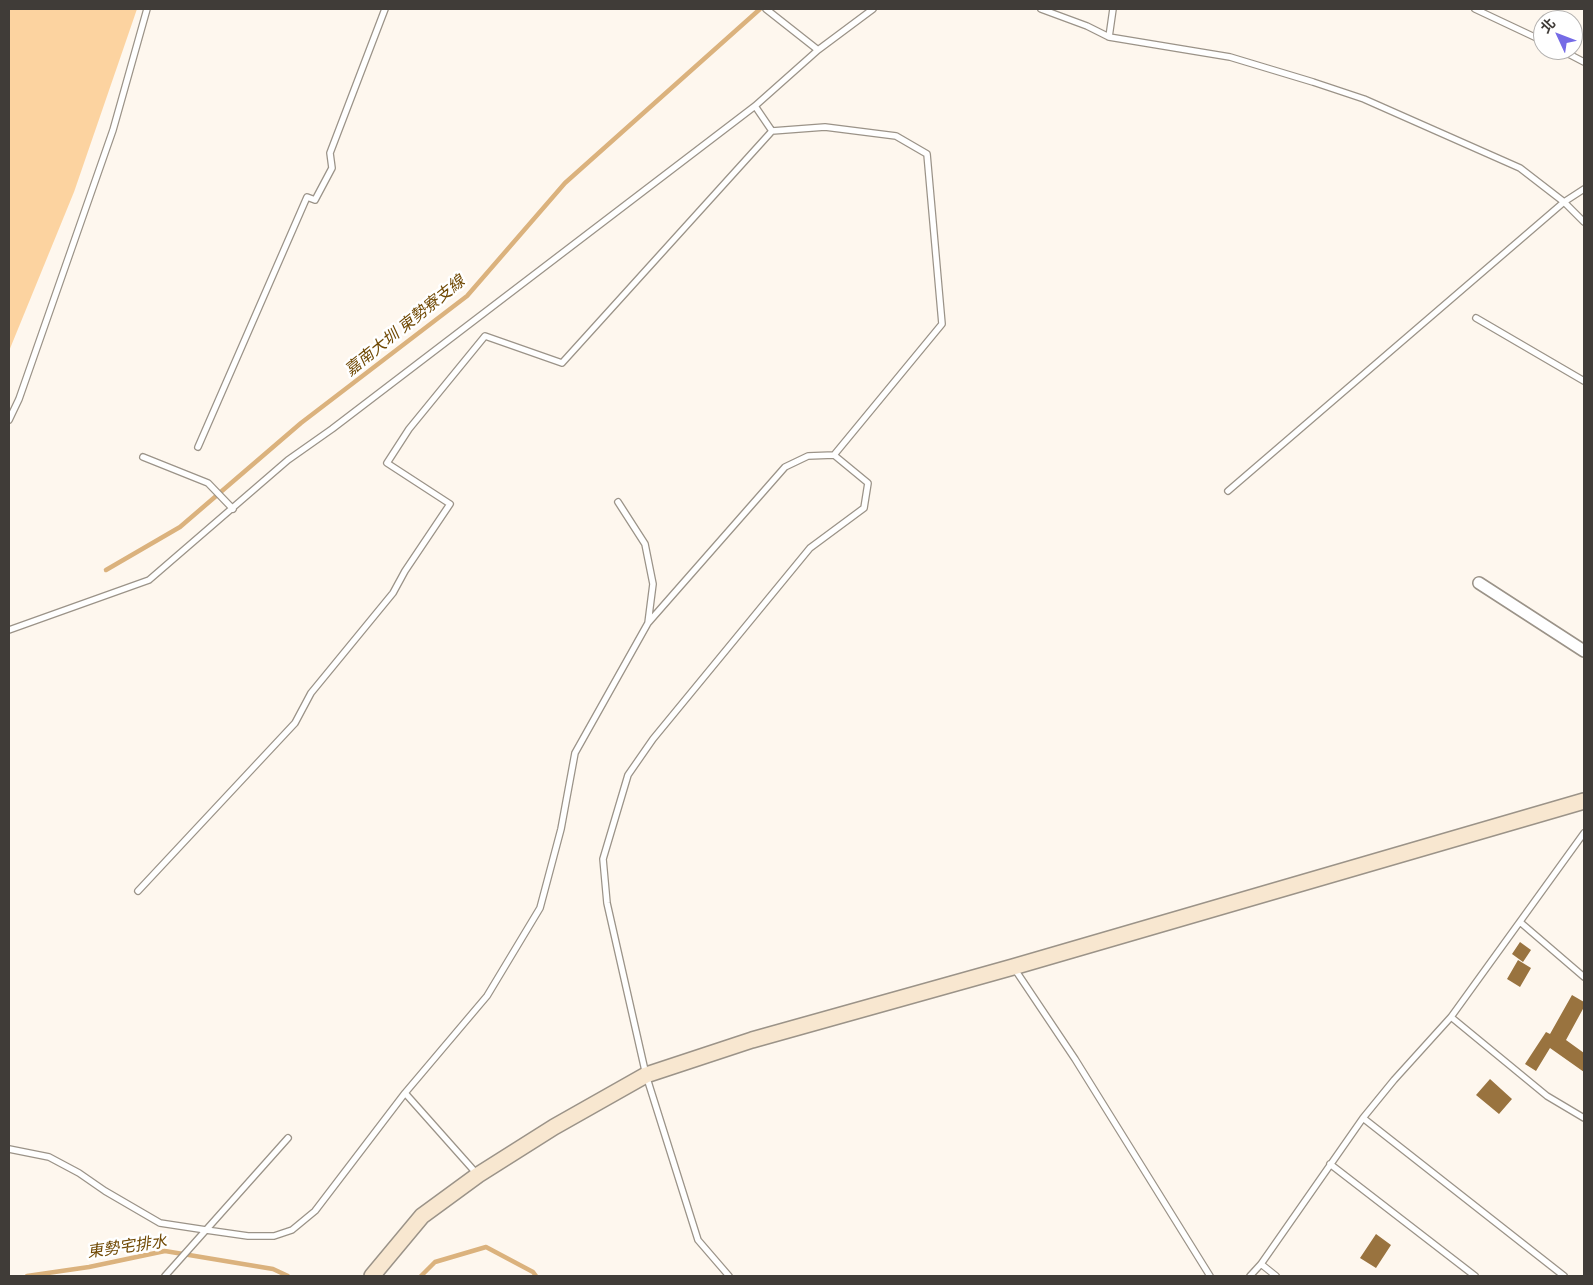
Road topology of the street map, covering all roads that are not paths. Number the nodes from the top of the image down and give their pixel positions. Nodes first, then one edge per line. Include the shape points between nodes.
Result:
1 (147, 9) edge
2 (385, 9) edge
3 (766, 9) edge
4 (873, 9) edge
5 (1041, 9) edge
6 (1113, 9) edge
7 (1475, 9) edge
8 (1533, 36) edge
9 (1109, 37) junction
10 (818, 50) junction
11 (755, 106) junction
12 (772, 131) junction
13 (1584, 189) edge
14 (1564, 202) junction
15 (1584, 222) edge
16 (1476, 318) dead end
17 (1584, 381) edge
18 (9, 420) edge
19 (198, 447) dead end
20 (834, 455) junction
21 (144, 457) dead end
22 (1228, 491) dead end
23 (618, 502) dead end
24 (233, 509) junction
25 (1479, 583) dead end
26 (648, 623) junction
27 (9, 630) edge
28 (1584, 651) edge
29 (1584, 801) edge
30 (1584, 833) edge
31 (138, 891) dead end
32 (1520, 922) junction
33 (1013, 967) junction
34 (1584, 977) edge
35 (1451, 1017) junction
36 (646, 1075) junction
37 (405, 1094) junction
38 (1363, 1118) junction
39 (1584, 1118) edge
40 (288, 1138) dead end
41 (9, 1149) edge
42 (1330, 1164) junction
43 (478, 1175) junction
44 (206, 1230) junction
45 (1261, 1264) junction
46 (374, 1274) edge
47 (165, 1276) edge
48 (728, 1276) edge
49 (1210, 1276) edge
50 (1250, 1276) edge
51 (1276, 1276) edge
52 (1475, 1276) edge
53 (1564, 1276) edge

1 - 18 lane via 113,130
2 - 19 lane via 330,153 332,168 315,200 306,198
3 - 10 lane
4 - 10 lane
5 - 9 lane
6 - 9 lane
7 - 8 lane
9 - 14 lane via 1230,57 1364,99 1520,168
10 - 11 lane
11 - 12 lane
11 - 24 lane via 288,460
12 - 20 lane via 825,127 896,136 927,154 942,324
12 - 31 lane via 562,363 486,336 480,343 409,429 387,463 450,504 393,593 310,693 295,723
13 - 14 lane
14 - 15 lane
14 - 22 lane
16 - 17 lane
20 - 26 lane via 808,456 785,467
20 - 36 lane via 868,482 864,508 810,548 653,739 628,775 603,859 607,903
21 - 24 lane via 208,483
23 - 26 lane via 645,544 653,584
24 - 27 lane via 149,580
25 - 28 street
26 - 37 lane via 575,753 562,828 540,908 487,996
29 - 33 street
30 - 32 lane
32 - 34 lane
32 - 35 lane
33 - 36 street via 752,1040
33 - 49 lane
35 - 38 lane
35 - 39 lane via 1547,1096
36 - 43 street
36 - 48 lane via 698,1240
37 - 43 lane
37 - 44 lane via 315,1211 292,1230 274,1236
38 - 42 lane
38 - 53 lane
40 - 44 lane
41 - 44 lane via 49,1157 160,1223
42 - 45 lane
42 - 52 lane
43 - 46 street via 422,1216
44 - 47 lane
45 - 50 lane
45 - 51 lane

